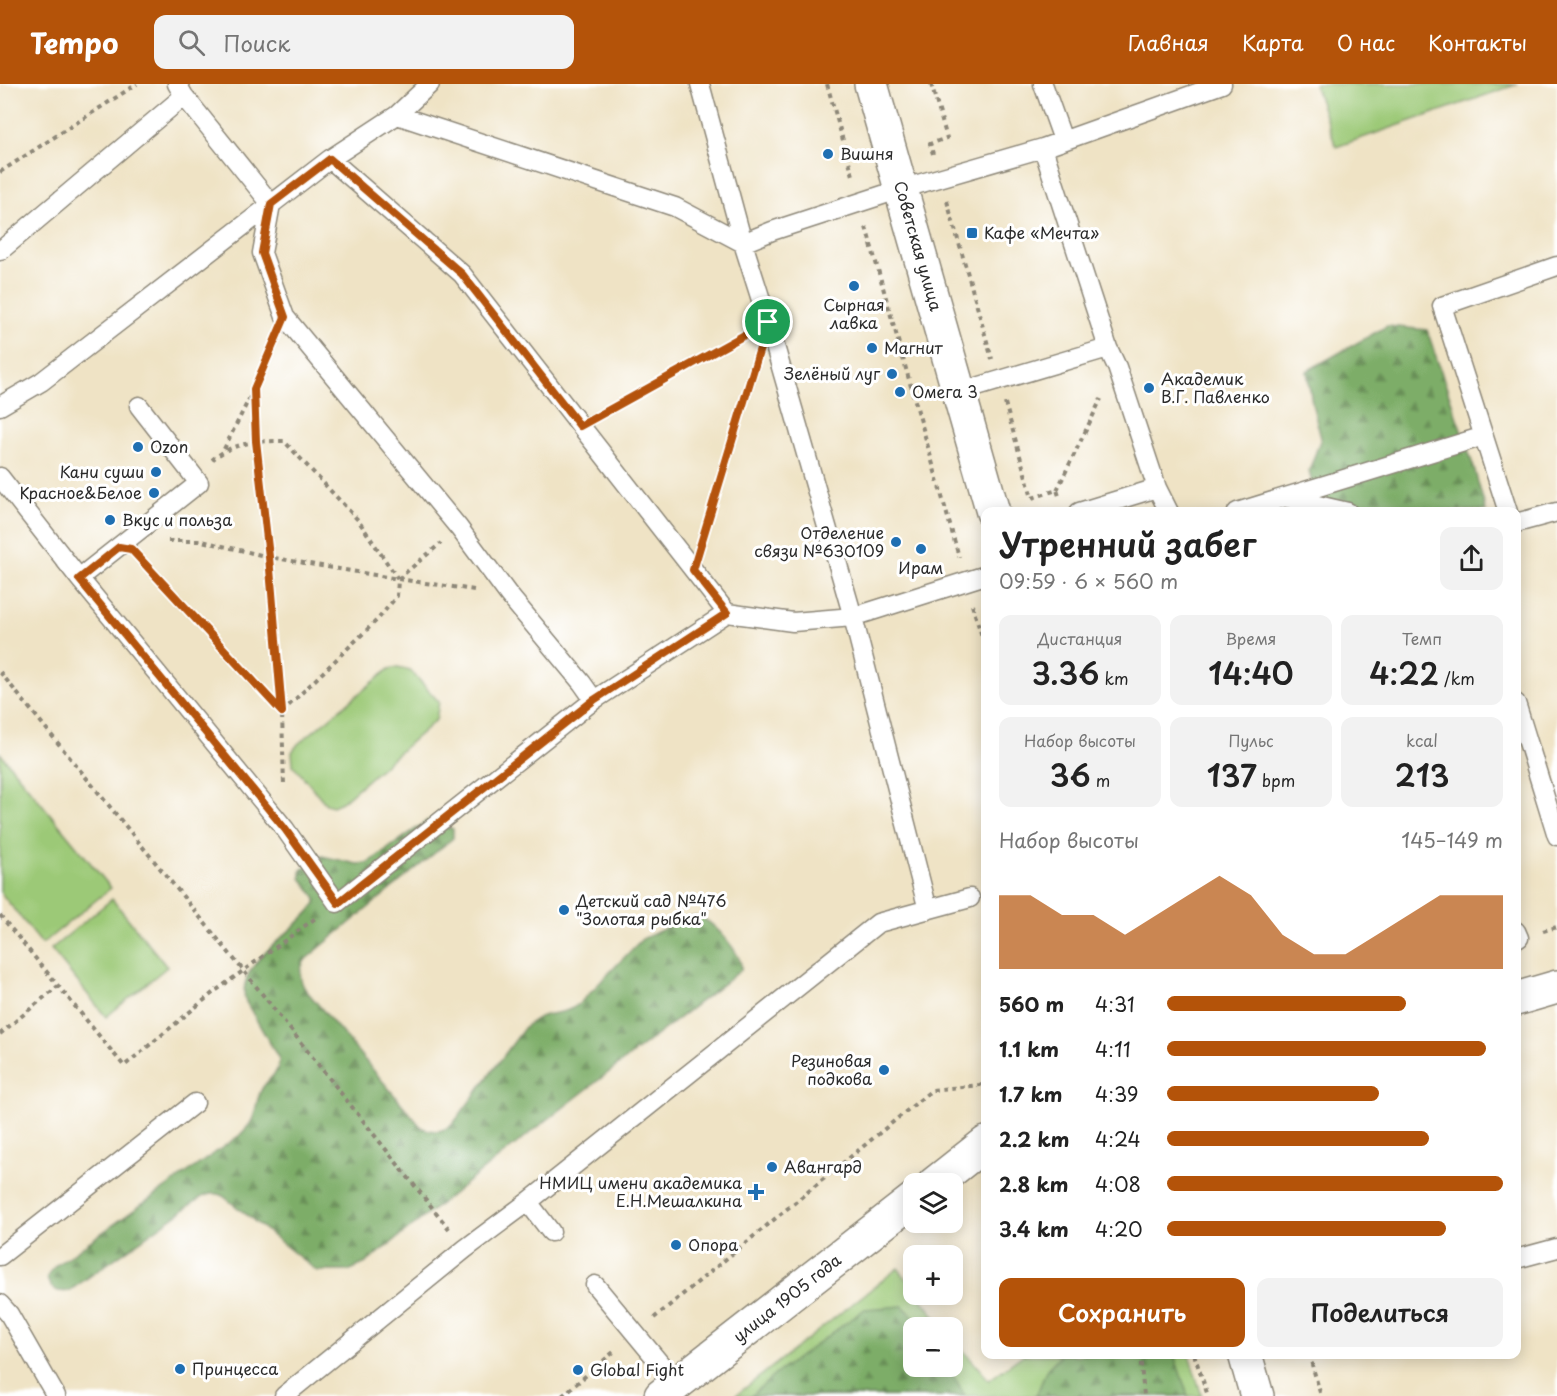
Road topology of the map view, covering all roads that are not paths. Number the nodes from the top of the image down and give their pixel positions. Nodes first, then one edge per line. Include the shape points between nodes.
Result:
1 (430, 84) edge
2 (700, 84) edge
3 (871, 84) edge
4 (1043, 84) edge
5 (1222, 84) edge
6 (181, 90) edge
7 (397, 116) junction
8 (1063, 140) junction
9 (1043, 148) junction
10 (330, 159) junction
11 (901, 189) junction
12 (271, 204) junction
13 (743, 243) junction
14 (0, 251) edge
15 (1557, 266) edge
16 (1108, 348) junction
17 (960, 392) junction
18 (0, 406) edge
19 (139, 406) dead end
20 (1484, 436) junction
21 (0, 477) edge
22 (1157, 488) junction
23 (1285, 497) junction
24 (992, 507) edge
25 (1095, 507) edge
26 (1166, 507) edge
27 (1253, 507) edge
28 (1327, 507) edge
29 (1506, 507) edge
30 (1557, 512) edge
31 (1521, 522) edge
32 (981, 577) edge
33 (79, 579) junction
34 (727, 613) junction
35 (853, 617) junction
36 (594, 700) junction
37 (1521, 719) edge
38 (1557, 836) edge
39 (970, 898) dead end
40 (928, 910) junction
41 (1557, 987) edge
42 (1521, 998) edge
43 (195, 1103) dead end
44 (981, 1147) edge
45 (948, 1173) edge
46 (528, 1202) junction
47 (903, 1208) edge
48 (551, 1232) dead end
49 (1557, 1248) edge
50 (0, 1256) edge
51 (1521, 1258) edge
52 (595, 1285) dead end
53 (3, 1313) edge
54 (1246, 1359) edge
55 (669, 1390) edge
56 (56, 1396) edge
57 (284, 1396) edge
58 (1257, 1396) edge

1 - 7 lane
2 - 13 lane
3 - 11 street, Советская улица
4 - 8 lane
5 - 8 lane
6 - 12 lane
6 - 14 lane
7 - 10 lane
7 - 13 lane via 675,207
8 - 9 lane
9 - 11 lane
9 - 16 lane
10 - 12 lane
10 - 34 lane via 462,274
11 - 13 lane
11 - 17 street, Советская улица
12 - 18 lane via 41,382
12 - 36 lane via 262,253 285,317
13 - 35 lane
15 - 20 lane via 1443,306
16 - 17 lane
16 - 22 lane
17 - 24 street, Советская улица
19 - 33 lane via 199,483
20 - 23 lane
20 - 29 lane
21 - 33 lane
22 - 25 lane
22 - 26 lane
23 - 27 lane
23 - 28 lane
30 - 31 lane
32 - 35 lane
33 - 36 lane via 285,829 338,903
34 - 35 lane via 794,622
34 - 36 lane
35 - 40 lane
37 - 38 lane
39 - 40 lane
40 - 46 lane via 878,922
41 - 42 street
43 - 50 lane
44 - 45 street
46 - 48 lane
46 - 57 lane
47 - 55 street, улица 1905 года
49 - 51 lane
52 - 55 lane via 636,1334
53 - 56 lane
54 - 58 street

